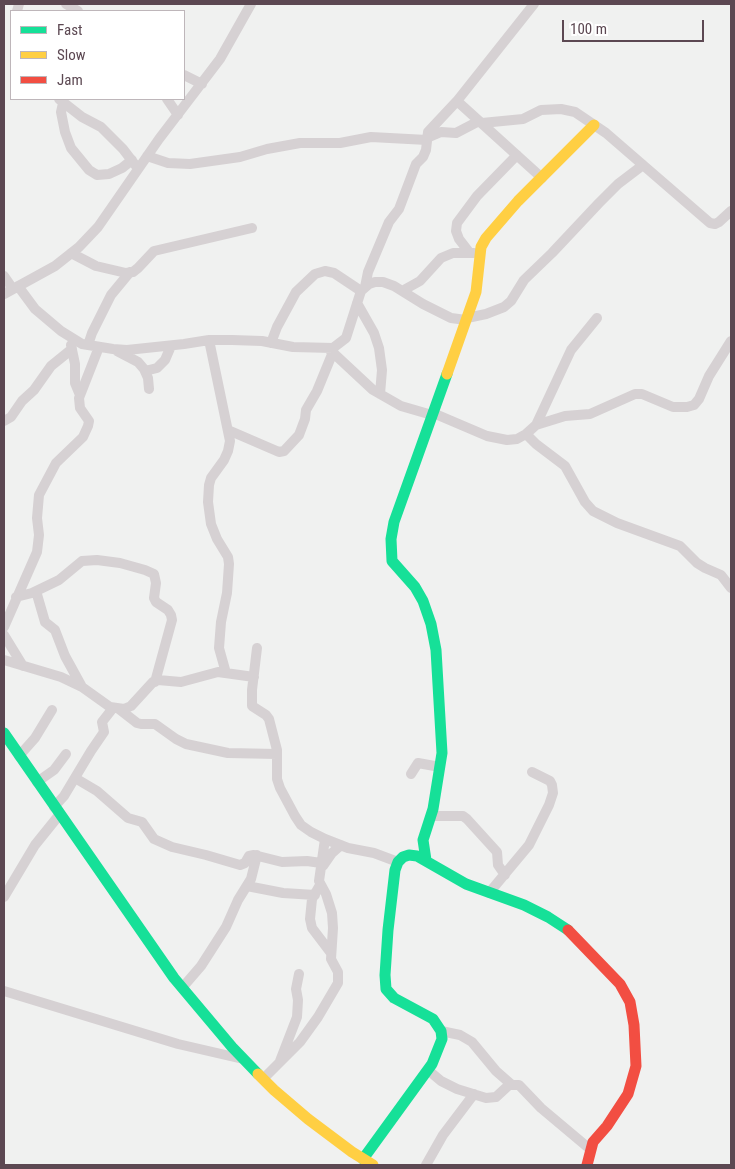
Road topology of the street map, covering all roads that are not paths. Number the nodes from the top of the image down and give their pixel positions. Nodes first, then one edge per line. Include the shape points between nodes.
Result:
1 (251, 4) edge
2 (534, 4) edge
3 (185, 76) edge
4 (202, 84) junction
5 (168, 100) edge
6 (60, 101) edge
7 (457, 101) junction
8 (178, 115) junction
9 (481, 122) junction
10 (594, 125) junction
11 (427, 139) junction
12 (517, 155) junction
13 (147, 156) junction
14 (135, 164) junction
15 (643, 165) junction
16 (542, 178) junction
17 (731, 212) edge
18 (252, 228) dead end
19 (71, 253) junction
20 (475, 253) junction
21 (130, 272) junction
22 (4, 276) edge
23 (363, 289) junction
24 (12, 290) edge
25 (402, 291) junction
26 (357, 303) junction
27 (596, 318) dead end
28 (466, 319) junction
29 (69, 336) junction
30 (209, 340) junction
31 (731, 341) edge
32 (271, 343) junction
33 (88, 345) junction
34 (171, 346) junction
35 (99, 347) junction
36 (72, 349) junction
37 (113, 349) junction
38 (331, 350) junction
39 (145, 371) junction
40 (149, 389) dead end
41 (380, 394) junction
42 (80, 395) junction
43 (433, 414) junction
44 (4, 421) edge
45 (536, 425) junction
46 (228, 430) junction
47 (526, 434) junction
48 (731, 588) edge
49 (36, 591) junction
50 (16, 597) junction
51 (4, 628) edge
52 (4, 635) edge
53 (257, 648) dead end
54 (4, 660) edge
55 (23, 666) junction
56 (226, 673) junction
57 (254, 677) junction
58 (155, 682) junction
59 (82, 687) junction
60 (116, 708) junction
61 (52, 710) dead end
62 (6, 741) edge
63 (66, 754) dead end
64 (277, 754) junction
65 (19, 756) junction
66 (440, 767) junction
67 (532, 772) dead end
68 (410, 774) dead end
69 (75, 778) junction
70 (37, 782) junction
71 (57, 811) junction
72 (431, 816) junction
73 (325, 839) junction
74 (341, 845) junction
75 (257, 855) junction
76 (426, 860) junction
77 (398, 862) junction
78 (320, 867) junction
79 (505, 875) junction
80 (247, 886) junction
81 (317, 890) junction
82 (489, 893) junction
83 (4, 896) edge
84 (331, 953) junction
85 (299, 974) dead end
86 (182, 988) junction
87 (4, 992) edge
88 (441, 1031) junction
89 (244, 1060) junction
90 (279, 1065) junction
91 (428, 1070) junction
92 (263, 1079) junction
93 (512, 1085) junction
94 (474, 1094) junction
95 (591, 1150) junction
96 (368, 1162) edge
97 (426, 1165) edge
98 (587, 1165) edge

1 - 4 street
2 - 7 street
3 - 4 street
4 - 8 street
5 - 8 street
6 - 14 street via 101,127
6 - 14 street via 71,148 89,170 97,175 109,174
7 - 9 street
7 - 11 street via 431,128
8 - 13 street
9 - 10 street via 523,119 541,110 561,109 575,112
9 - 11 street via 456,133 441,132
9 - 12 street
10 - 15 street
10 - 16 street
11 - 13 street via 370,137 340,143 300,143 240,157 190,164 168,163
11 - 23 street via 426,150 416,164
12 - 16 street
12 - 20 street via 456,223 459,240
13 - 14 street
14 - 19 street via 98,227
15 - 17 street via 710,223 719,222
15 - 28 street via 618,184 524,280 511,301 504,307
16 - 20 street via 518,201
18 - 21 street via 154,251
19 - 21 street via 96,266
19 - 24 street via 55,266
20 - 25 street via 453,253 441,258 420,281
20 - 28 street via 476,292
21 - 33 street via 111,295
22 - 24 street
23 - 25 street via 375,282 383,282
23 - 26 street
23 - 32 street via 334,273 315,274 296,292
24 - 29 street
25 - 28 street via 451,318
26 - 38 street via 346,338
26 - 41 street via 379,348 382,370
27 - 45 street via 571,350
28 - 43 street
29 - 33 street
29 - 36 street
30 - 32 street
30 - 34 street
30 - 46 street
31 - 45 street via 694,405 672,407 635,394 590,414 565,416
32 - 38 street
33 - 35 street
34 - 37 street
34 - 39 street via 158,368
35 - 37 street
35 - 42 street
36 - 42 street via 75,383
36 - 44 street via 51,366 11,417
37 - 39 street via 138,362
38 - 41 street
38 - 46 street via 317,392 306,410 305,420 298,435 284,451 279,452
39 - 40 street
41 - 43 street via 401,406
42 - 50 street via 79,404 89,421 88,426 83,437 56,463 39,495 37,552
43 - 47 street via 487,436 506,440
43 - 66 street via 394,522 390,553 392,561 423,601 430,624 436,650
45 - 47 street
46 - 56 street via 228,451 208,485 212,524 230,564 219,648
47 - 48 street via 565,466 593,511 683,548 697,563 721,575
49 - 50 street
49 - 58 street via 59,580 82,561 120,563 154,574 154,598 168,610 172,620
49 - 59 street via 45,622 55,630
50 - 51 street
52 - 55 street
53 - 57 street
54 - 55 street
55 - 59 street
56 - 57 street
56 - 58 street via 218,672 181,682
57 - 64 street via 252,706 269,719
58 - 60 street via 131,706
59 - 60 street
60 - 64 street via 137,723 155,724 186,744 228,753
60 - 69 street via 102,722 104,732
61 - 65 street via 35,738
62 - 65 street
63 - 70 street via 54,770
64 - 73 street via 277,779 291,810 301,825
65 - 70 street
66 - 68 street via 418,763
66 - 72 street
67 - 79 street via 550,781 553,794 529,846
69 - 71 street
69 - 75 street via 97,791 128,818 142,822 149,835 161,844 240,865 249,856
70 - 71 street
71 - 83 street
71 - 86 street
72 - 76 street via 424,840
72 - 79 street via 463,816 467,819 497,852 498,865
73 - 74 street
73 - 78 street
74 - 77 street
74 - 78 street
75 - 78 street via 282,862 307,861
75 - 80 street
76 - 77 street via 409,855
76 - 82 street via 466,884
77 - 88 street via 388,930 386,989 394,998 433,1019
78 - 81 street
79 - 82 street
80 - 81 street via 283,893
80 - 86 street via 226,927 201,966
81 - 84 street via 326,894 332,913
81 - 84 street via 310,910 312,928
82 - 95 street via 524,904 565,927 620,984 630,1002 636,1066 628,1094 593,1142
84 - 90 street via 339,976 338,983 318,1017
85 - 90 street via 297,1018
86 - 89 street
87 - 89 street via 178,1044
88 - 91 street via 439,1049
88 - 93 street via 460,1035 472,1042
89 - 92 street
90 - 92 street
91 - 94 street via 441,1081
91 - 96 street
92 - 96 street via 308,1119
93 - 94 street via 496,1097
93 - 95 street via 523,1088 541,1108
94 - 97 street
95 - 98 street

